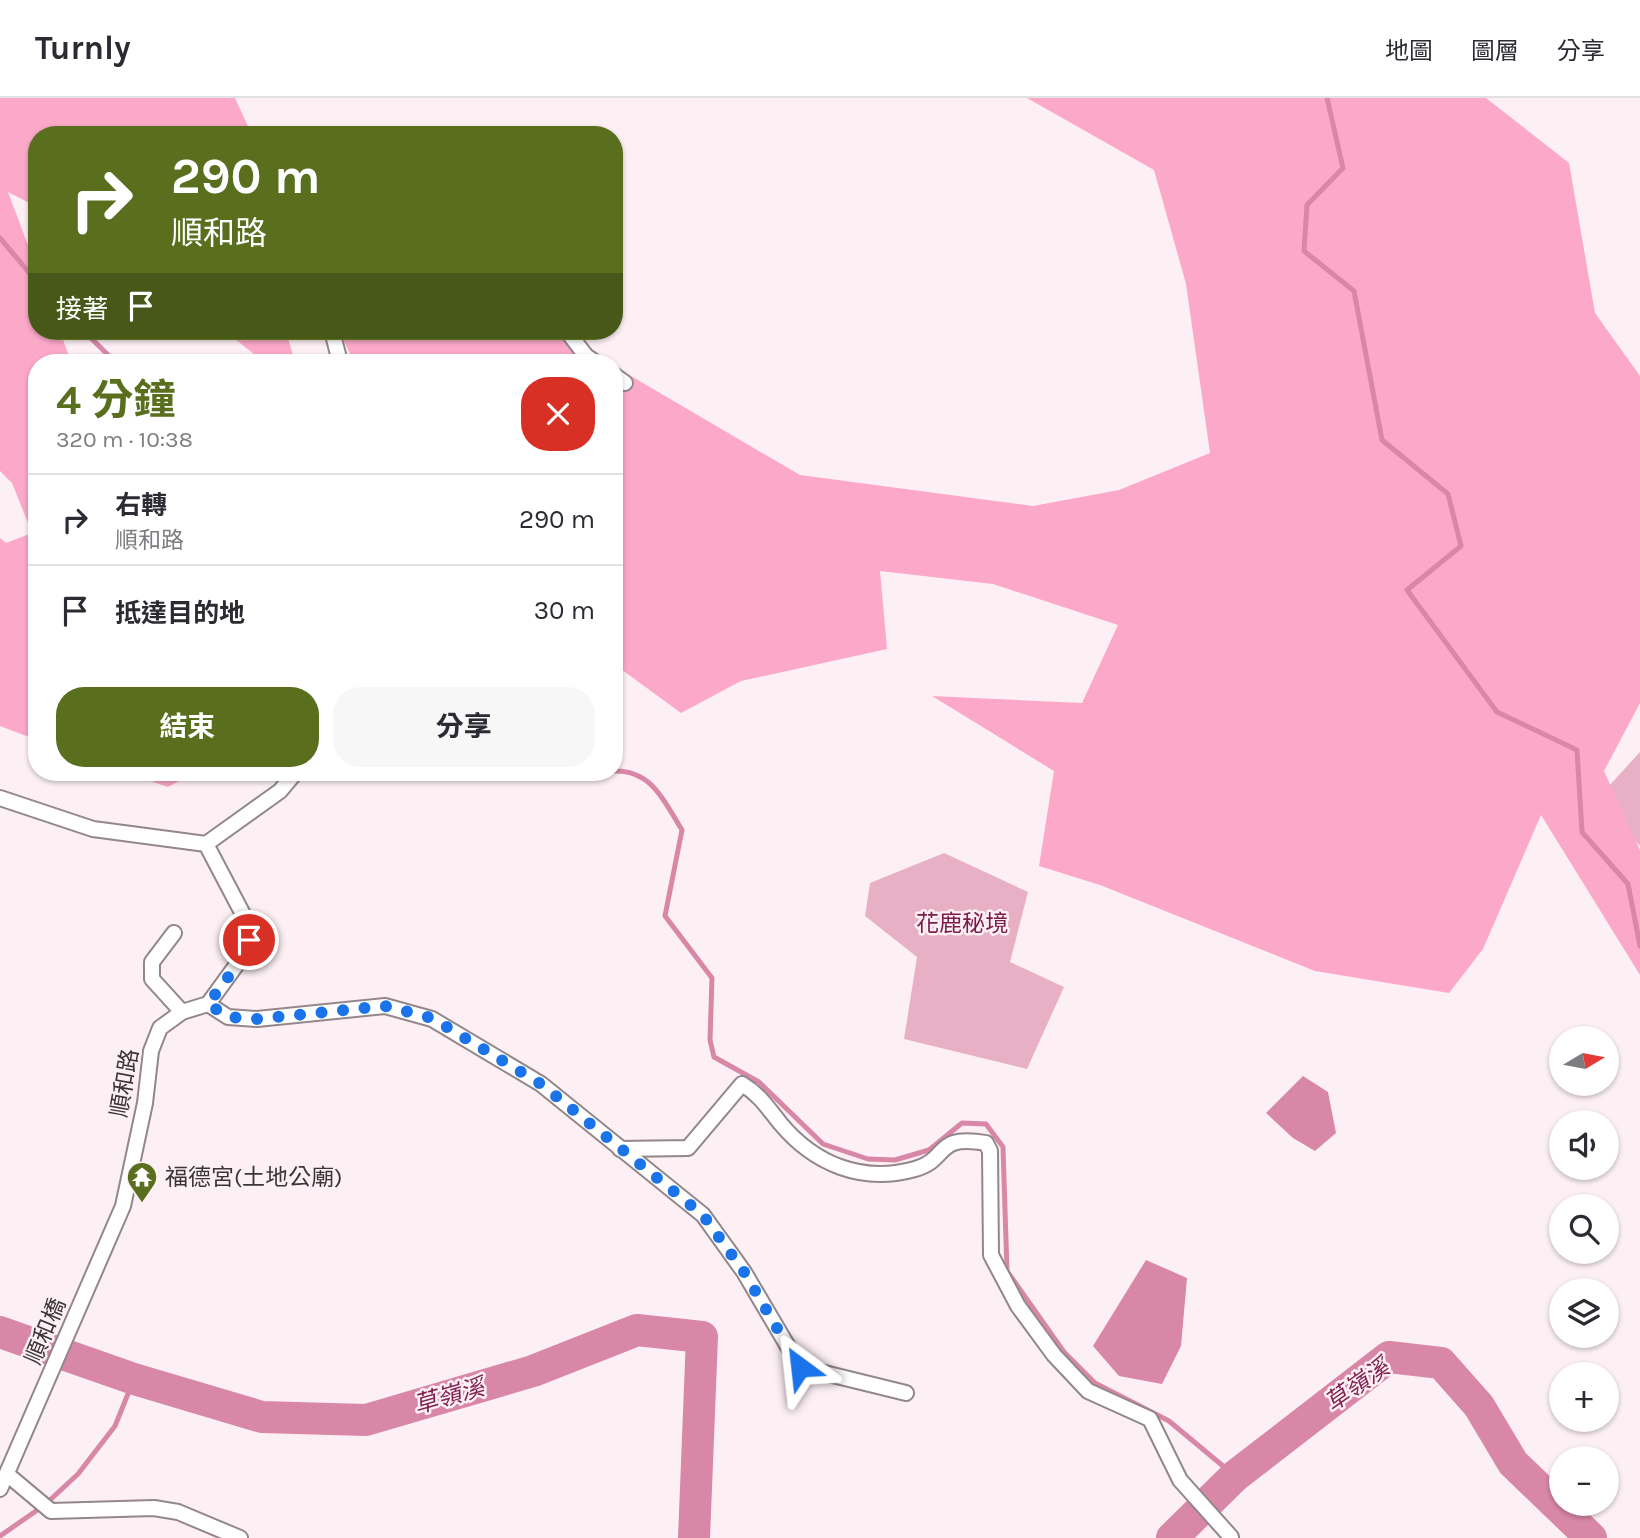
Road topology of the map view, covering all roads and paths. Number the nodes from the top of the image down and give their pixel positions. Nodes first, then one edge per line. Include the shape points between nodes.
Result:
1 (288, 781) edge
2 (0, 798) edge
3 (206, 844) junction
4 (174, 933) dead end
5 (208, 1004) junction
6 (182, 1012) junction
7 (621, 1149) junction
8 (87, 1292) joint
9 (906, 1392) dead end
10 (8, 1475) junction
11 (0, 1489) edge
12 (1231, 1536) edge
13 (240, 1538) edge

1 - 3 street
2 - 3 street via 93,829
3 - 5 street via 242,910 249,940 243,957
4 - 6 street via 152,962 152,979
5 - 6 street, 順和路
5 - 7 street via 228,1017 257,1019 385,1006 432,1018 541,1084
6 - 8 street, 順和路 via 160,1028 151,1051 123,1206
7 - 9 street via 703,1215 744,1272 800,1367
7 - 12 street via 688,1147 742,1084 756,1092 782,1125 820,1159 860,1175 899,1174 923,1167 961,1139 986,1143 990,1152 990,1255 1018,1306 1088,1391 1150,1419 1180,1480
8 - 10 street, 順和橋
10 - 11 street
10 - 13 street via 51,1511 154,1508 178,1512

